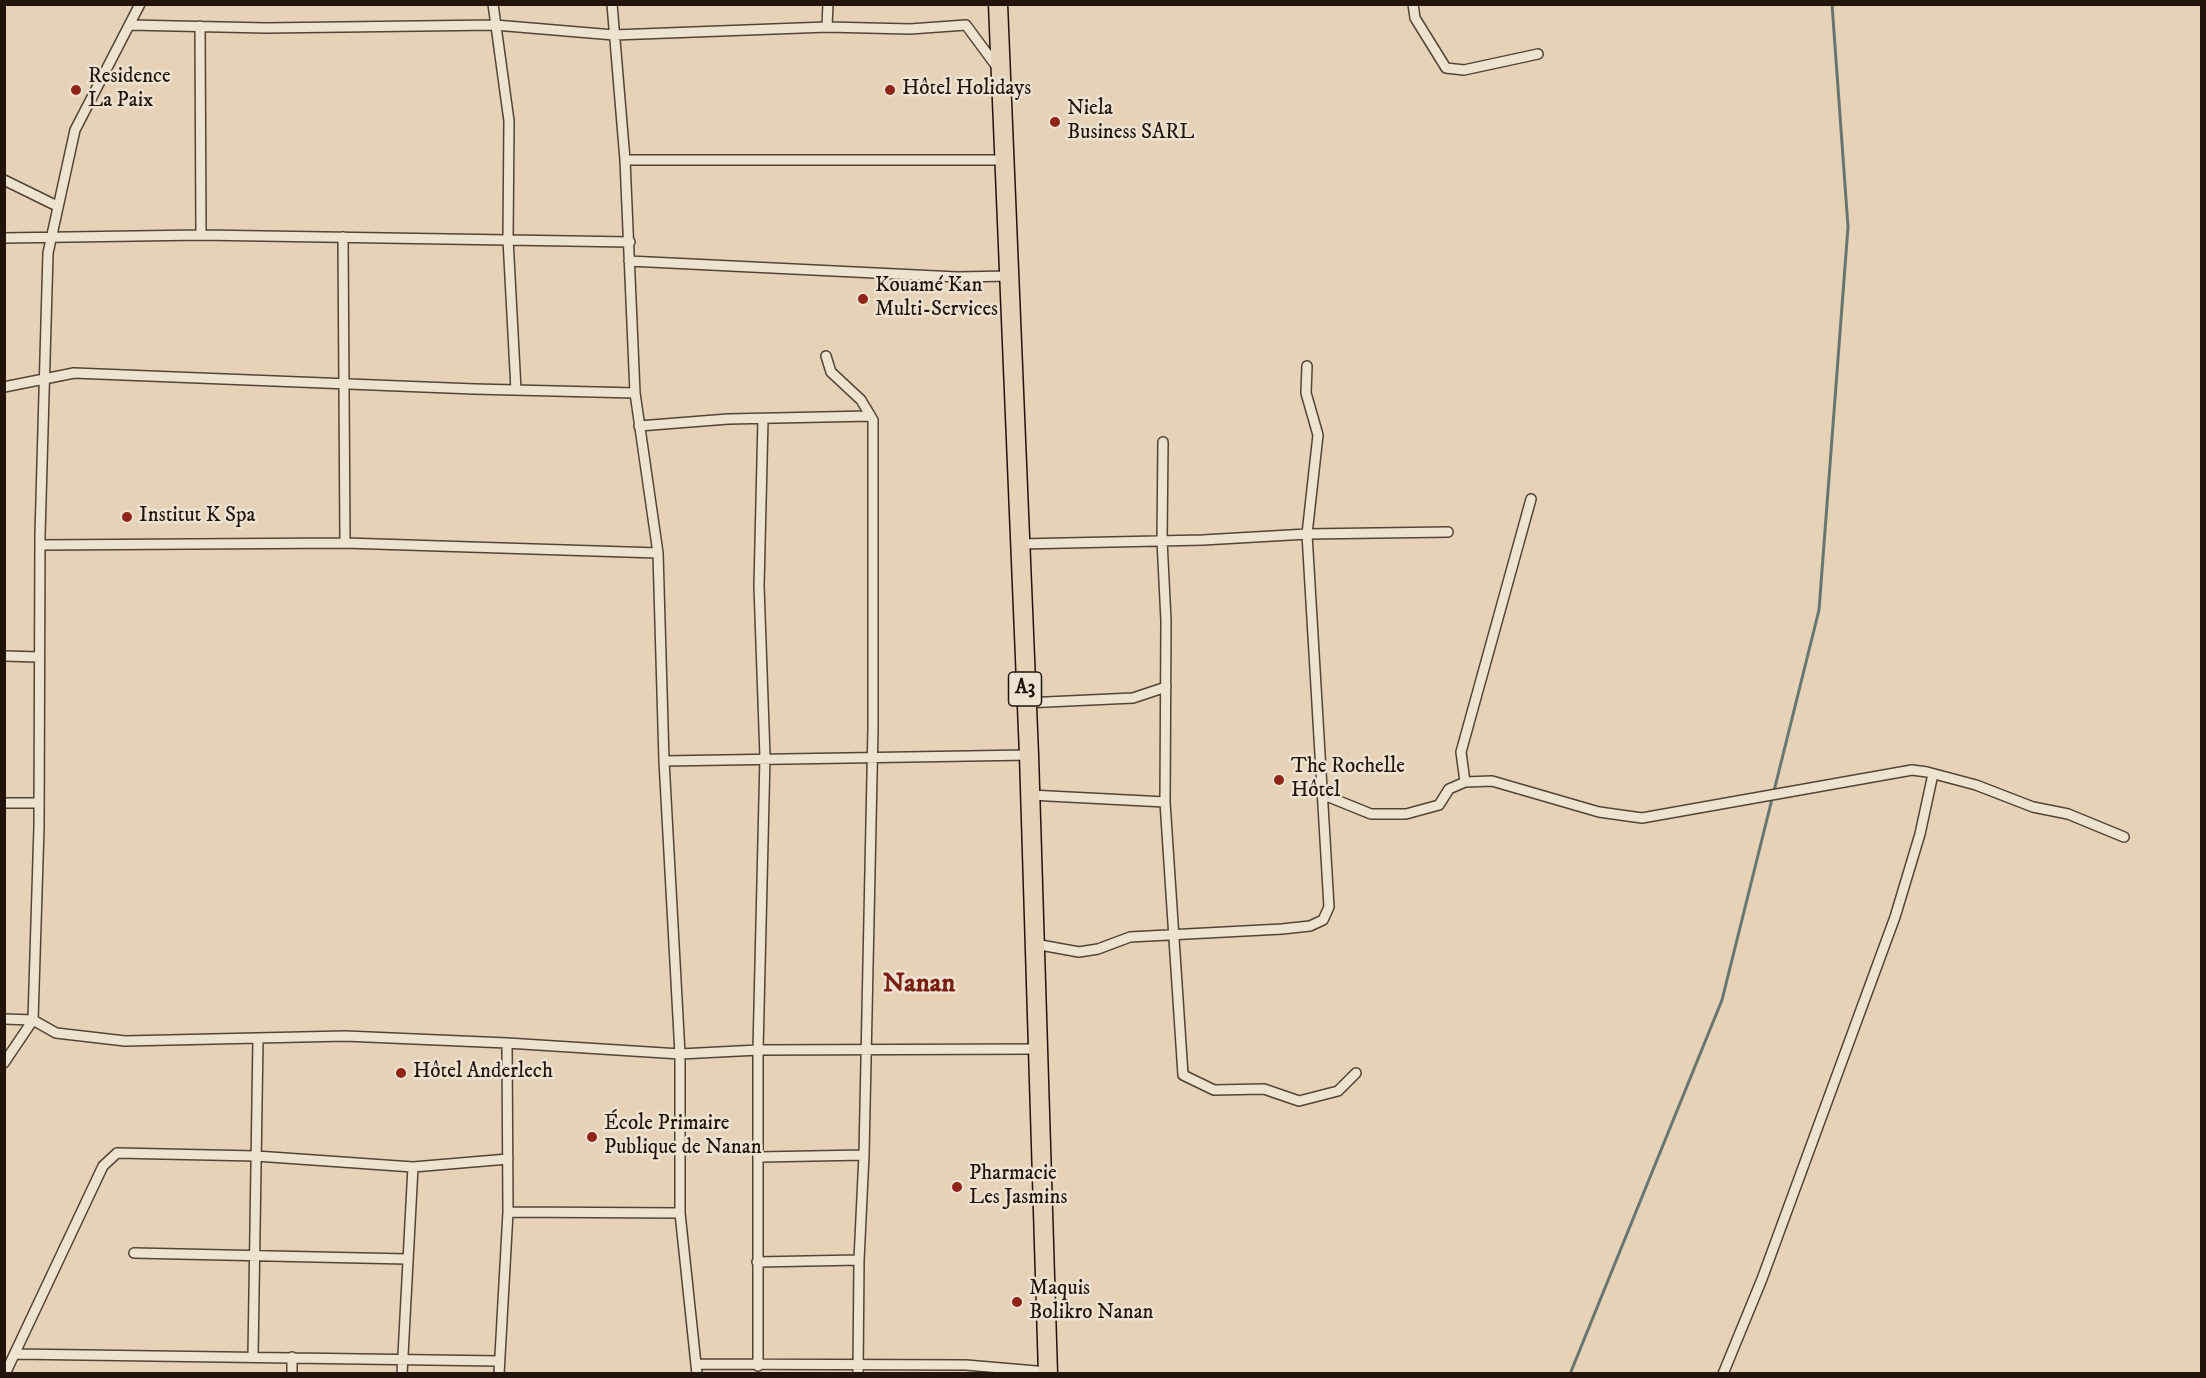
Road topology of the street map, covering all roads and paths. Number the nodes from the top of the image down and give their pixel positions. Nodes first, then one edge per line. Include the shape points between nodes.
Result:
1 (140, 4) edge
2 (494, 4) edge
3 (612, 4) edge
4 (828, 4) edge
5 (998, 4) edge
6 (1413, 4) edge
7 (130, 24) junction
8 (495, 25) junction
9 (200, 26) junction
10 (827, 27) junction
11 (614, 35) junction
12 (1538, 54) dead end
13 (1002, 74) junction
14 (625, 160) junction
15 (1006, 160) junction
16 (4, 180) edge
17 (57, 206) junction
18 (201, 235) junction
19 (343, 237) junction
20 (4, 238) edge
21 (51, 239) junction
22 (508, 239) junction
23 (630, 242) junction
24 (630, 261) junction
25 (1010, 276) junction
26 (826, 356) dead end
27 (1307, 366) dead end
28 (44, 379) junction
29 (345, 384) junction
30 (4, 387) edge
31 (516, 390) junction
32 (635, 393) junction
33 (870, 416) junction
34 (763, 418) junction
35 (639, 426) junction
36 (1163, 441) dead end
37 (1531, 499) dead end
38 (1448, 532) dead end
39 (1307, 534) junction
40 (1162, 540) junction
41 (345, 543) junction
42 (1020, 544) junction
43 (40, 545) junction
44 (658, 553) junction
45 (4, 656) edge
46 (39, 657) junction
47 (1166, 687) junction
48 (1025, 703) junction
49 (1029, 754) junction
50 (765, 757) junction
51 (872, 758) junction
52 (664, 760) junction
53 (1933, 774) junction
54 (1466, 782) junction
55 (1028, 795) junction
56 (1324, 795) junction
57 (1165, 802) junction
58 (4, 803) edge
59 (39, 803) junction
60 (2124, 837) dead end
61 (1175, 936) junction
62 (1035, 944) junction
63 (4, 1019) edge
64 (33, 1020) junction
65 (258, 1039) junction
66 (507, 1042) junction
67 (866, 1048) junction
68 (1038, 1049) junction
69 (758, 1050) junction
70 (680, 1054) junction
71 (4, 1063) edge
72 (1356, 1073) dead end
73 (864, 1155) junction
74 (256, 1156) junction
75 (760, 1157) junction
76 (508, 1160) junction
77 (413, 1167) junction
78 (508, 1212) junction
79 (680, 1213) junction
80 (134, 1253) dead end
81 (254, 1255) junction
82 (407, 1259) junction
83 (859, 1260) junction
84 (756, 1262) junction
85 (15, 1354) junction
86 (253, 1356) junction
87 (292, 1357) junction
88 (403, 1359) junction
89 (499, 1361) junction
90 (758, 1366) junction
91 (697, 1369) edge
92 (858, 1369) edge
93 (1048, 1373) edge
94 (5, 1374) edge
95 (292, 1374) edge
96 (402, 1374) edge
97 (499, 1374) edge
98 (1723, 1374) edge

1 - 7 street
2 - 8 street
3 - 11 street
4 - 10 street
5 - 13 highway, A3
6 - 12 street via 1414,18 1446,68 1464,70
7 - 9 street
7 - 17 street via 75,129
8 - 9 street
8 - 11 street
8 - 22 street via 509,121
9 - 18 street
10 - 11 street
10 - 13 street via 966,25
11 - 14 street
13 - 15 highway, A3
14 - 15 street
14 - 23 street
15 - 25 highway, A3
16 - 17 street
17 - 21 street
18 - 19 street
18 - 21 street
19 - 22 street
19 - 29 street
20 - 21 street
21 - 28 street
22 - 23 street
22 - 31 street
23 - 24 street
24 - 25 street
24 - 32 street
25 - 42 highway, A3
26 - 33 street via 831,372 861,400
27 - 39 street via 1306,393 1318,435
28 - 29 street via 74,373
28 - 30 street
28 - 43 street
29 - 31 street
29 - 41 street
31 - 32 street
32 - 35 street
33 - 34 street
33 - 51 street
34 - 35 street
34 - 50 street via 759,586
35 - 44 street
36 - 40 street
37 - 54 street via 1461,752
38 - 39 street
39 - 40 street
39 - 56 street
40 - 42 street
40 - 47 street
41 - 43 street
41 - 44 street
42 - 48 highway, A3
43 - 46 street
44 - 52 street
45 - 46 street
46 - 59 street
47 - 48 street via 1133,698
47 - 57 street
48 - 49 highway, A3
49 - 51 street
49 - 55 highway, A3
50 - 51 street
50 - 52 street
50 - 69 street
51 - 67 street
52 - 70 street
53 - 54 street via 1912,770 1642,818 1599,812 1513,785
53 - 60 street via 2068,814
53 - 98 street via 1895,916 1762,1279
54 - 56 street via 1449,789 1439,805 1406,814 1371,814
55 - 57 street
55 - 62 highway, A3
56 - 61 street via 1329,907 1323,920 1310,926
57 - 61 street
58 - 59 street
59 - 64 street
61 - 62 street via 1130,937 1079,952
61 - 72 street via 1184,1075 1214,1090 1264,1089 1299,1101 1338,1090
62 - 68 highway, A3
63 - 64 street
64 - 65 street via 56,1033 125,1041
64 - 71 street
65 - 66 street via 345,1036
65 - 74 street
66 - 70 street
66 - 76 street
67 - 68 street
67 - 69 street
67 - 73 street
68 - 93 highway, A3
69 - 70 street
69 - 75 street
70 - 79 street
73 - 75 street
73 - 83 street
74 - 77 street
74 - 81 street
74 - 85 street via 111,1156
75 - 84 street
76 - 77 street
76 - 78 street
77 - 82 street
78 - 79 street
78 - 89 street
79 - 91 street
80 - 81 street
81 - 82 street
81 - 86 street
82 - 88 street
83 - 84 street
83 - 92 street
84 - 90 street
85 - 86 street
85 - 94 street
86 - 87 street
87 - 88 street
87 - 95 street
88 - 89 street
88 - 96 street
89 - 97 street
90 - 91 street
90 - 92 street
92 - 93 street via 966,1365

